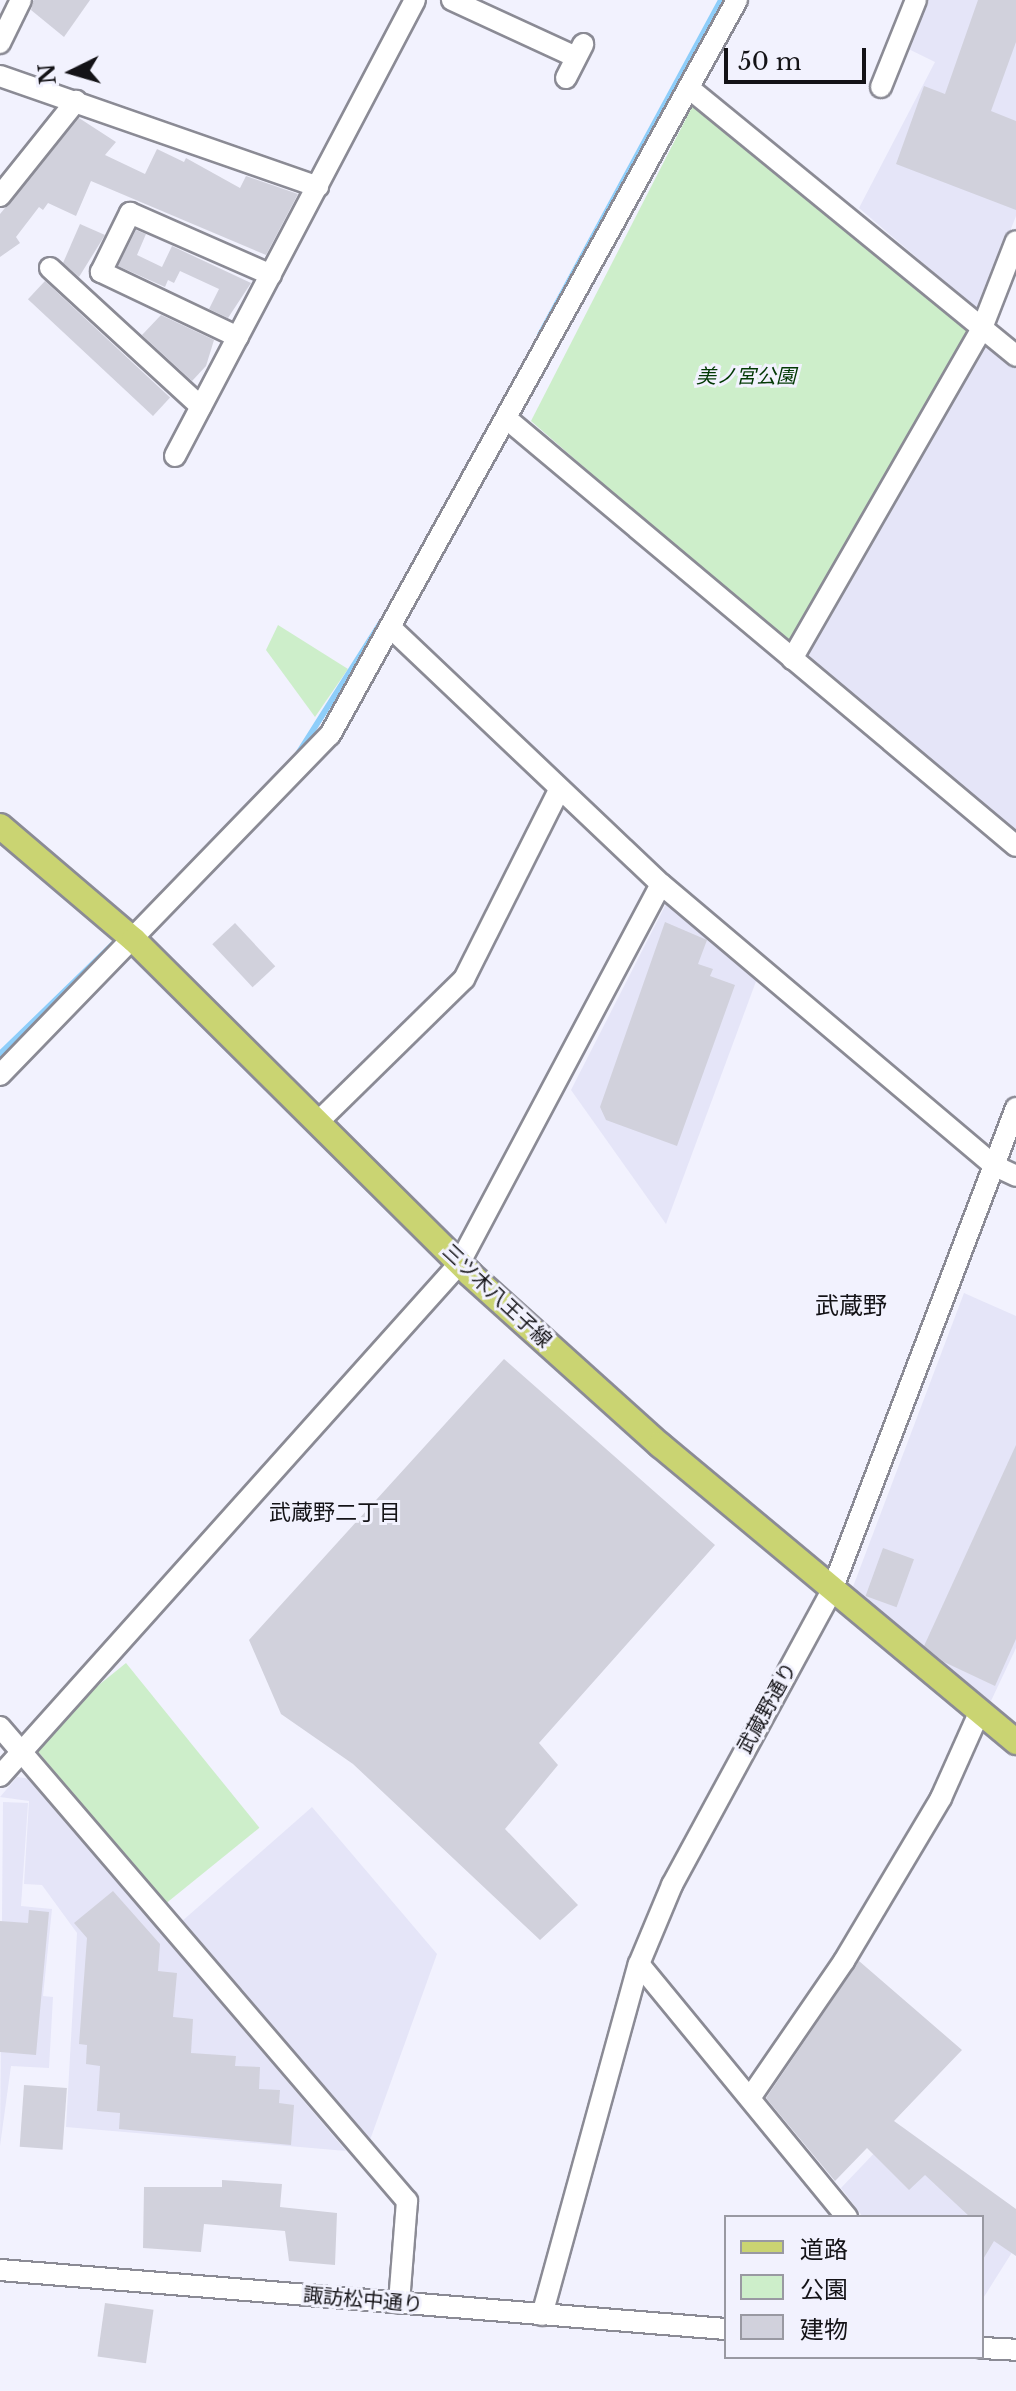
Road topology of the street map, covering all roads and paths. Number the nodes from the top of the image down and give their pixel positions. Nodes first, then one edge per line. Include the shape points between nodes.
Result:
1 (21, 0) edge
2 (415, 0) edge
3 (452, 0) edge
4 (737, 0) edge
5 (916, 0) edge
6 (0, 43) edge
7 (0, 76) edge
8 (566, 78) dead end
9 (881, 87) dead end
10 (689, 88) junction
11 (76, 101) junction
12 (318, 187) junction
13 (0, 196) edge
14 (1016, 241) edge
15 (50, 268) dead end
16 (271, 275) junction
17 (982, 328) junction
18 (238, 337) junction
19 (1016, 356) edge
20 (201, 407) junction
21 (507, 419) junction
22 (175, 456) dead end
23 (390, 627) junction
24 (792, 659) junction
25 (559, 790) junction
26 (0, 826) edge
27 (1016, 846) edge
28 (661, 884) junction
29 (134, 940) junction
30 (0, 1075) edge
31 (1016, 1108) edge
32 (320, 1120) junction
33 (995, 1166) junction
34 (1016, 1176) edge
35 (459, 1264) junction
36 (832, 1590) junction
37 (979, 1713) junction
38 (0, 1727) edge
39 (1016, 1742) edge
40 (23, 1754) junction
41 (0, 1776) edge
42 (639, 1964) junction
43 (752, 2095) junction
44 (845, 2215) edge
45 (0, 2270) edge
46 (399, 2303) junction
47 (542, 2315) junction
48 (724, 2329) edge
49 (984, 2348) edge
50 (1016, 2350) edge

1 - 6 street
2 - 12 street
3 - 8 street via 579,50
4 - 10 street
5 - 9 street
7 - 11 street
10 - 17 street
10 - 21 street
11 - 12 street
11 - 13 street
12 - 16 street
14 - 17 street
15 - 20 street
16 - 18 street
16 - 18 street via 130,213 101,272
17 - 19 street
17 - 24 street
18 - 20 street
20 - 22 street
21 - 23 street
21 - 24 street
23 - 25 street
23 - 29 street via 330,735
24 - 27 street
25 - 28 street
25 - 32 street via 464,979
26 - 29 main road, 三ツ木八王子線
28 - 33 street
28 - 35 street
29 - 30 street
29 - 32 main road, 三ツ木八王子線
31 - 33 street, 武蔵野通り
32 - 35 main road, 三ツ木八王子線
33 - 34 street
33 - 36 street, 武蔵野通り
35 - 36 main road, 三ツ木八王子線 via 660,1445
35 - 40 street
36 - 37 main road, 三ツ木八王子線
36 - 42 street, 武蔵野通り via 672,1885
37 - 39 main road, 三ツ木八王子線
37 - 43 street via 941,1798 844,1961
38 - 40 street
40 - 41 street
40 - 46 street via 407,2201
42 - 43 street
42 - 47 street, 武蔵野通り
43 - 44 street
45 - 46 street, 諏訪松中通り
46 - 47 street, 諏訪松中通り
47 - 48 street, 諏訪松中通り
49 - 50 street

